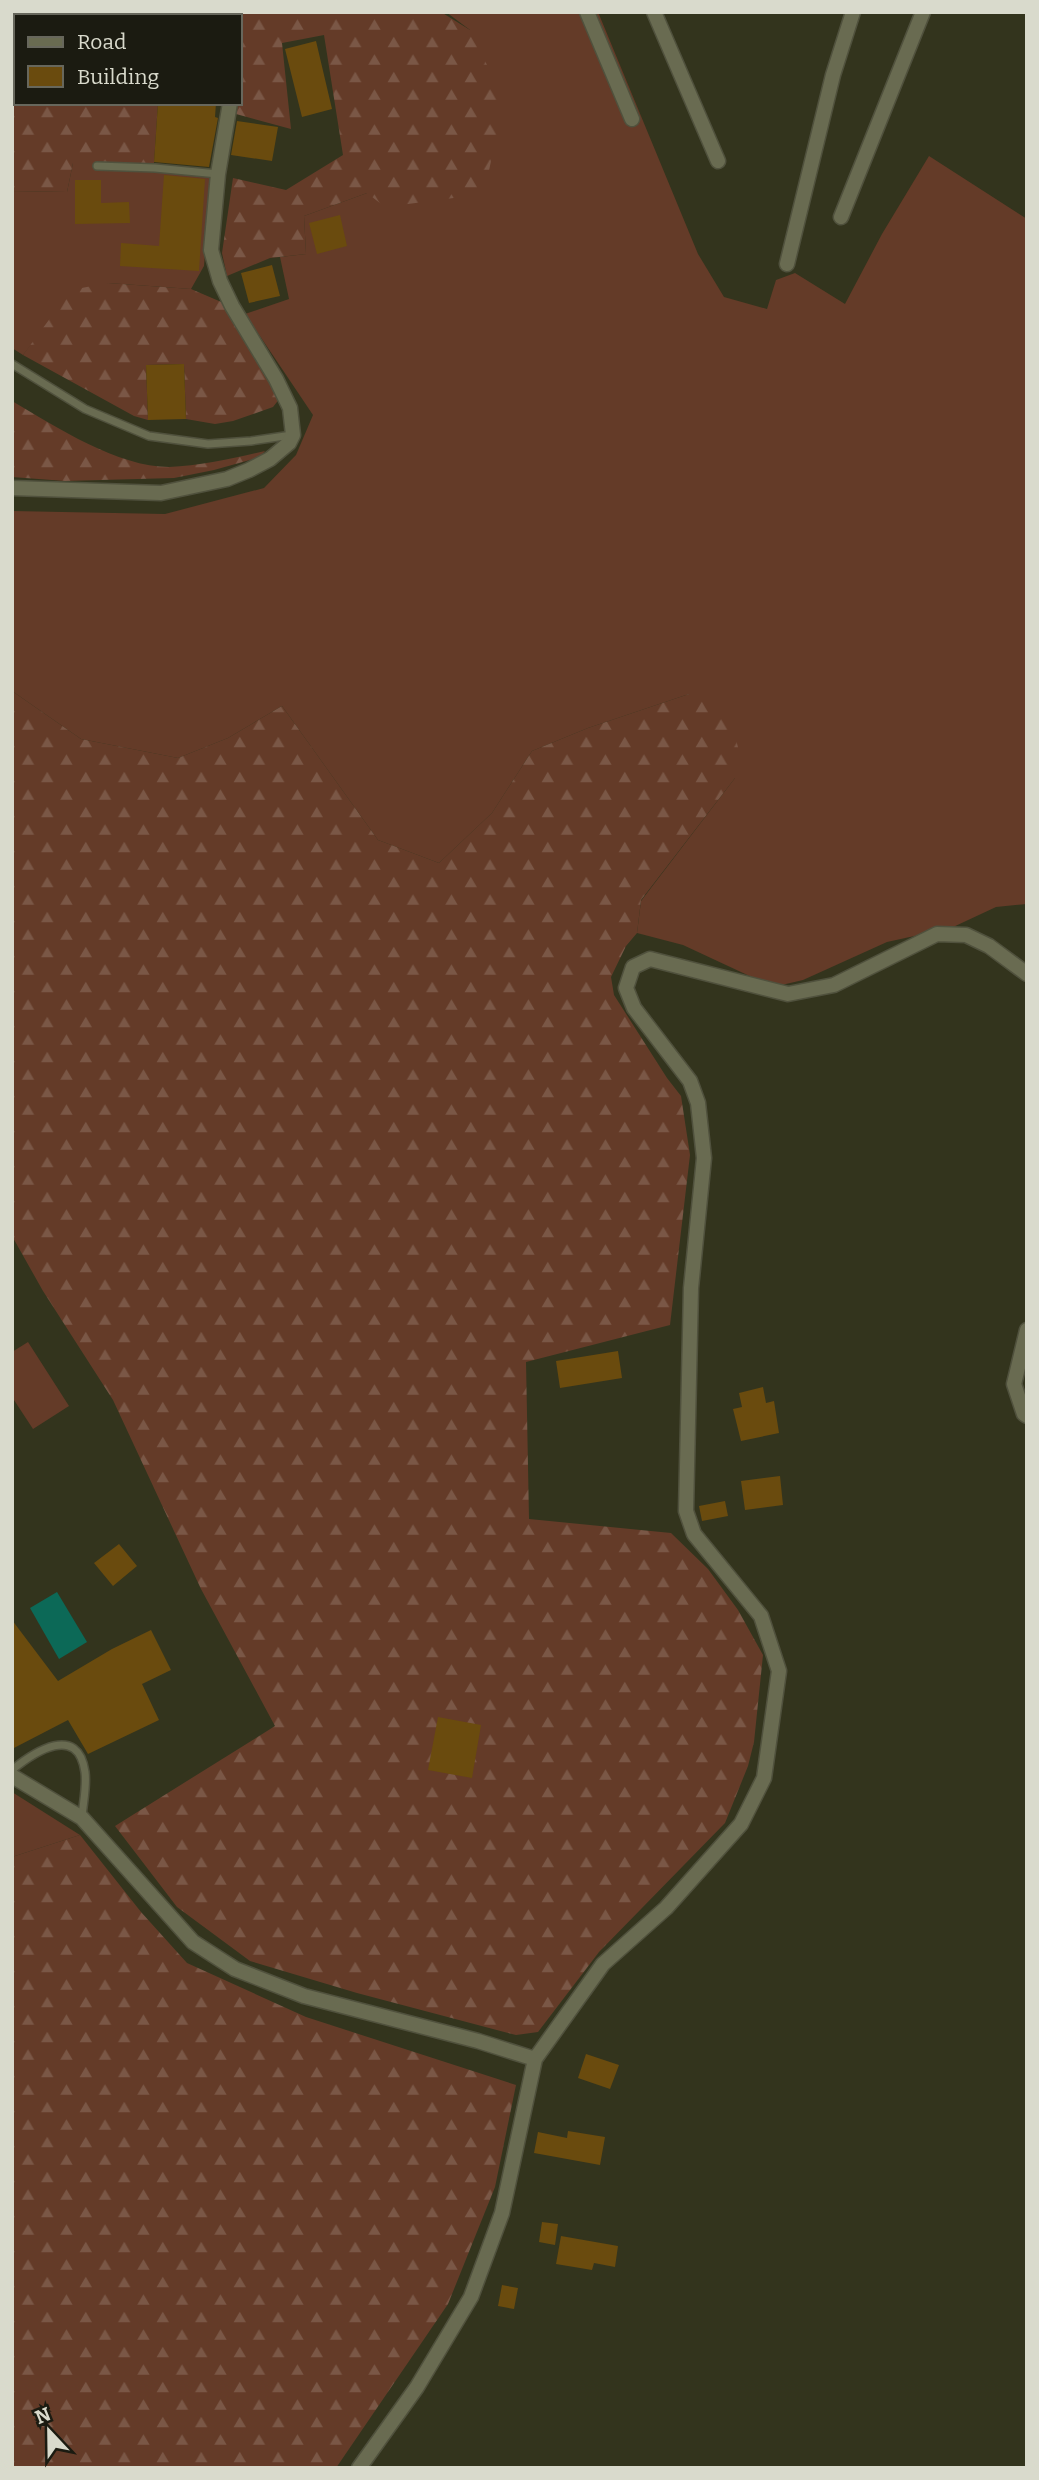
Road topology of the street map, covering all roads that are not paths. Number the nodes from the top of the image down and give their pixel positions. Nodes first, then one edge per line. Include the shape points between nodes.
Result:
1 (587, 12) edge
2 (654, 12) edge
3 (853, 12) edge
4 (923, 12) edge
5 (230, 105) edge
6 (632, 119) dead end
7 (718, 161) dead end
8 (97, 166) dead end
9 (218, 174) junction
10 (841, 217) dead end
11 (787, 264) dead end
12 (12, 365) edge
13 (293, 435) junction
14 (12, 488) edge
15 (1027, 974) edge
16 (1027, 1330) edge
17 (1027, 1416) edge
18 (12, 1770) edge
19 (12, 1776) edge
20 (82, 1818) junction
21 (535, 2059) junction
22 (359, 2468) edge

1 - 6 street
2 - 7 street
3 - 11 street
4 - 10 street
5 - 9 street
8 - 9 lane
9 - 13 street via 211,250 232,306 290,408
12 - 13 lane via 85,409 149,436 208,444
13 - 14 street via 283,450 249,470 161,493
15 - 21 street via 966,935 937,934 834,985 788,994 650,959 633,967 626,988 634,1008 690,1082 698,1103 704,1158 691,1288 686,1511 694,1534 761,1616 779,1671 764,1778 741,1824 666,1909 603,1964
16 - 17 street via 1014,1384
18 - 20 lane via 45,1747 59,1744 73,1749 85,1774
19 - 20 street
20 - 21 street via 193,1942 235,1969 304,1996
21 - 22 street via 502,2213 471,2297 417,2387

